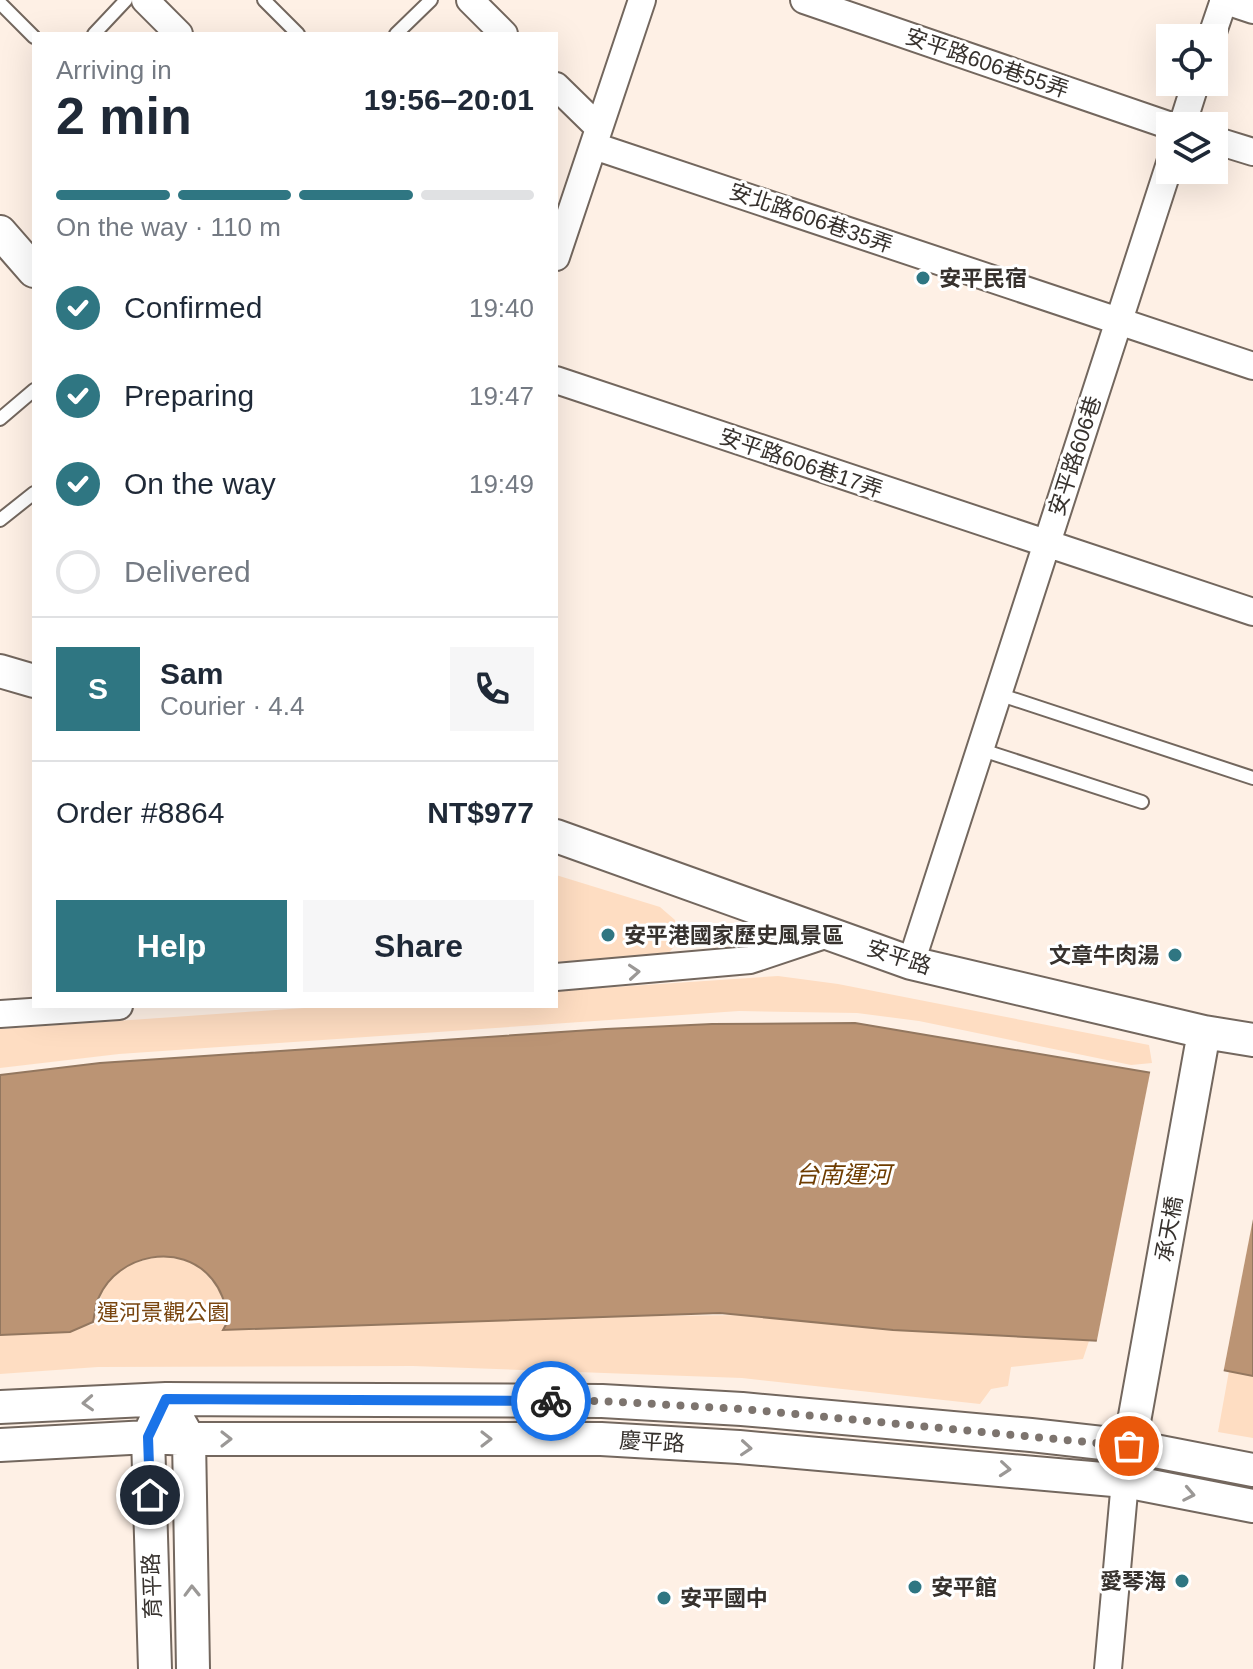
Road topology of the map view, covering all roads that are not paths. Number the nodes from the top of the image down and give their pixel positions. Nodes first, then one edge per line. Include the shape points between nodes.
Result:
1 (126, 0) edge
2 (264, 0) edge
3 (431, 0) edge
4 (470, 0) edge
5 (642, 0) edge
6 (804, 0) edge
7 (1224, 0) edge
8 (0, 3) edge
9 (154, 3) edge
10 (1253, 10) edge
11 (1216, 24) edge
12 (96, 32) edge
13 (177, 32) edge
14 (296, 32) edge
15 (398, 32) edge
16 (502, 32) edge
17 (32, 35) edge
18 (558, 89) edge
19 (1156, 121) edge
20 (596, 137) junction
21 (1228, 144) edge
22 (1253, 152) edge
23 (1163, 184) edge
24 (0, 232) edge
25 (558, 251) edge
26 (32, 269) edge
27 (1119, 322) junction
28 (1253, 366) edge
29 (558, 381) edge
30 (32, 392) edge
31 (0, 419) edge
32 (32, 495) edge
33 (0, 520) edge
34 (1047, 545) junction
35 (1253, 612) edge
36 (0, 671) edge
37 (32, 680) edge
38 (997, 694) junction
39 (979, 749) junction
40 (1253, 778) edge
41 (1142, 802) dead end
42 (558, 837) edge
43 (831, 933) junction
44 (911, 963) junction
45 (558, 977) edge
46 (85, 1008) edge
47 (0, 1014) edge
48 (1204, 1032) junction
49 (1253, 1040) edge
50 (166, 1399) junction
51 (0, 1407) edge
52 (1130, 1436) junction
53 (148, 1437) junction
54 (189, 1439) junction
55 (0, 1445) edge
56 (1253, 1470) edge
57 (1125, 1481) junction
58 (1253, 1506) edge
59 (155, 1669) edge
60 (193, 1669) edge
61 (1108, 1669) edge

1 - 12 lane
2 - 14 lane
3 - 15 lane
4 - 16 street
5 - 20 street
6 - 19 street, 安平路606巷55弄
7 - 10 street
7 - 11 street
8 - 17 lane
9 - 13 street
18 - 20 street
20 - 25 street
20 - 27 street, 安北路606巷35弄
21 - 22 street
23 - 27 street, 安平路606巷
24 - 26 street
27 - 28 street, 安北路606巷35弄
27 - 34 street, 安平路606巷
29 - 34 street, 安平路606巷17弄
30 - 31 lane
32 - 33 lane
34 - 35 street, 安平路606巷17弄
34 - 38 street, 安平路606巷
36 - 37 street
38 - 39 street, 安平路606巷
38 - 40 lane
39 - 41 lane
39 - 44 street, 安平路606巷
42 - 43 street, 安平路
43 - 44 street, 安平路
45 -> 43 street via 750,960
44 - 48 street, 安平路
46 - 47 street
48 - 49 street, 安平路
48 - 52 street, 承天橋
50 -> 51 street, 慶平路
50 - 52 street, 慶平路 via 602,1401
50 - 53 street, 育平路
50 - 54 street, 育平路
52 - 56 street, 慶平路
52 - 57 street, 承天橋
53 - 54 street, 慶平路
53 - 55 street, 慶平路
53 - 59 street, 育平路
54 -> 57 street, 慶平路 via 601,1439
60 -> 54 street, 育平路
57 -> 58 street, 慶平路
57 - 61 street

